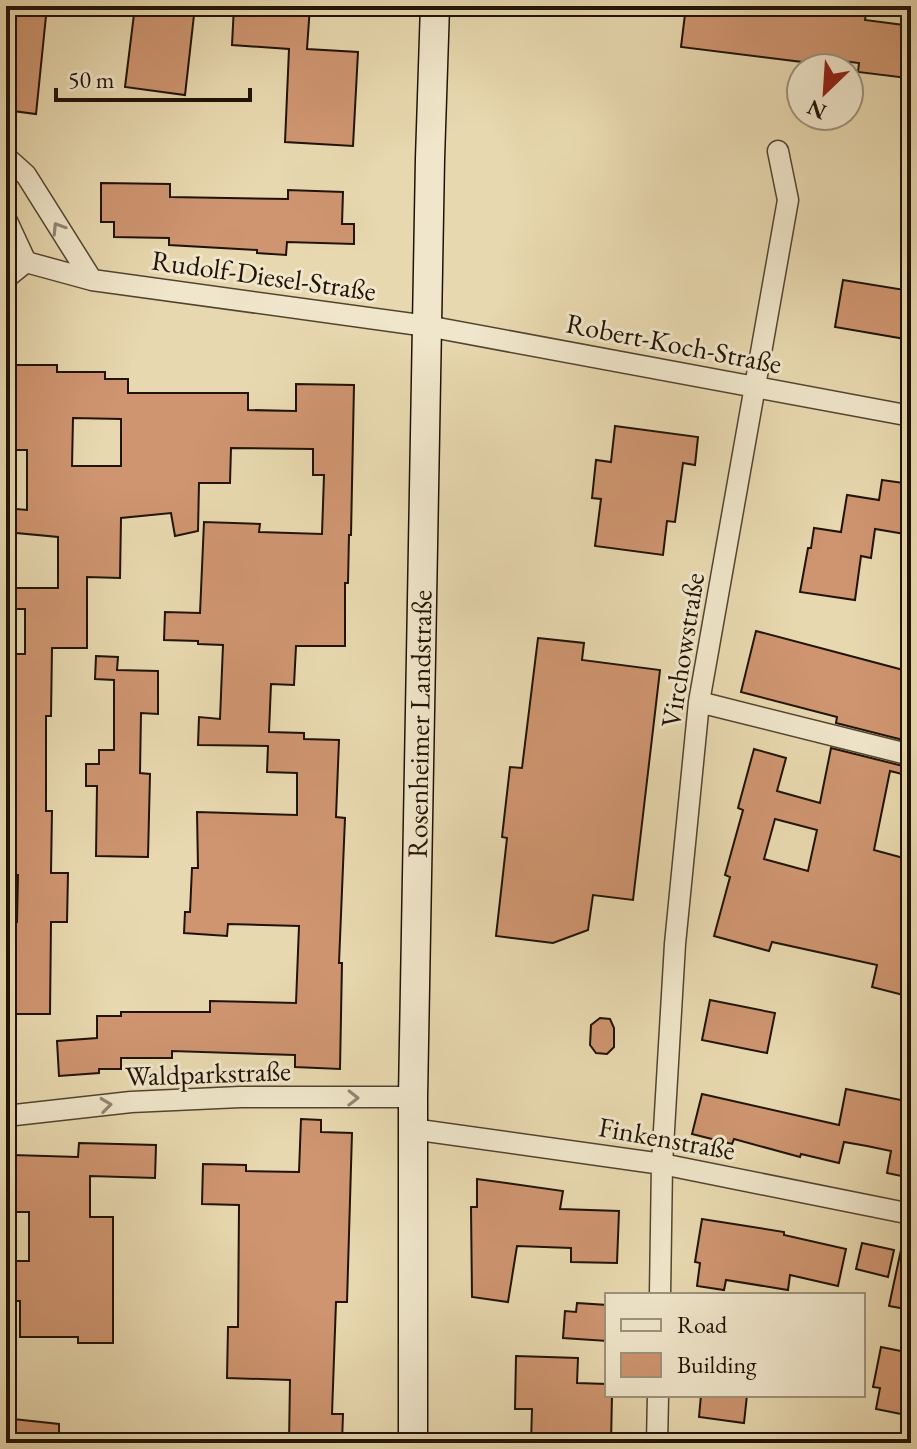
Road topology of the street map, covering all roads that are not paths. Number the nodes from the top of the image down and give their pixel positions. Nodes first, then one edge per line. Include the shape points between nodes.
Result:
1 (435, 6) edge
2 (778, 151) dead end
3 (6, 157) edge
4 (6, 219) edge
5 (26, 262) junction
6 (6, 278) edge
7 (92, 280) junction
8 (427, 326) junction
9 (755, 386) junction
10 (911, 416) edge
11 (699, 702) junction
12 (911, 755) edge
13 (413, 1097) junction
14 (6, 1116) edge
15 (412, 1129) junction
16 (662, 1164) junction
17 (911, 1214) edge
18 (660, 1293) edge
19 (658, 1397) edge
20 (413, 1443) edge
21 (657, 1443) edge

1 - 8 main road, Rosenheimer Landstraße
2 - 9 street, Virchowstraße via 788,200
7 -> 3 street via 26,175
4 - 5 street
5 - 6 street
5 - 7 street, Rudolf-Diesel-Straße
7 - 8 street, Rudolf-Diesel-Straße
8 - 9 street, Robert-Koch-Straße
8 - 13 main road, Rosenheimer Landstraße
9 - 10 street, Robert-Koch-Straße
9 - 11 street, Virchowstraße
11 - 12 street
11 - 16 street, Virchowstraße via 675,944
14 -> 13 street, Waldparkstraße via 131,1102
13 - 15 main road, Rosenheimer Landstraße
15 - 16 street, Finkenstraße
15 - 20 main road, Rosenheimer Landstraße
16 - 17 street, Finkenstraße
16 - 18 street, Virchowstraße
19 - 21 street

